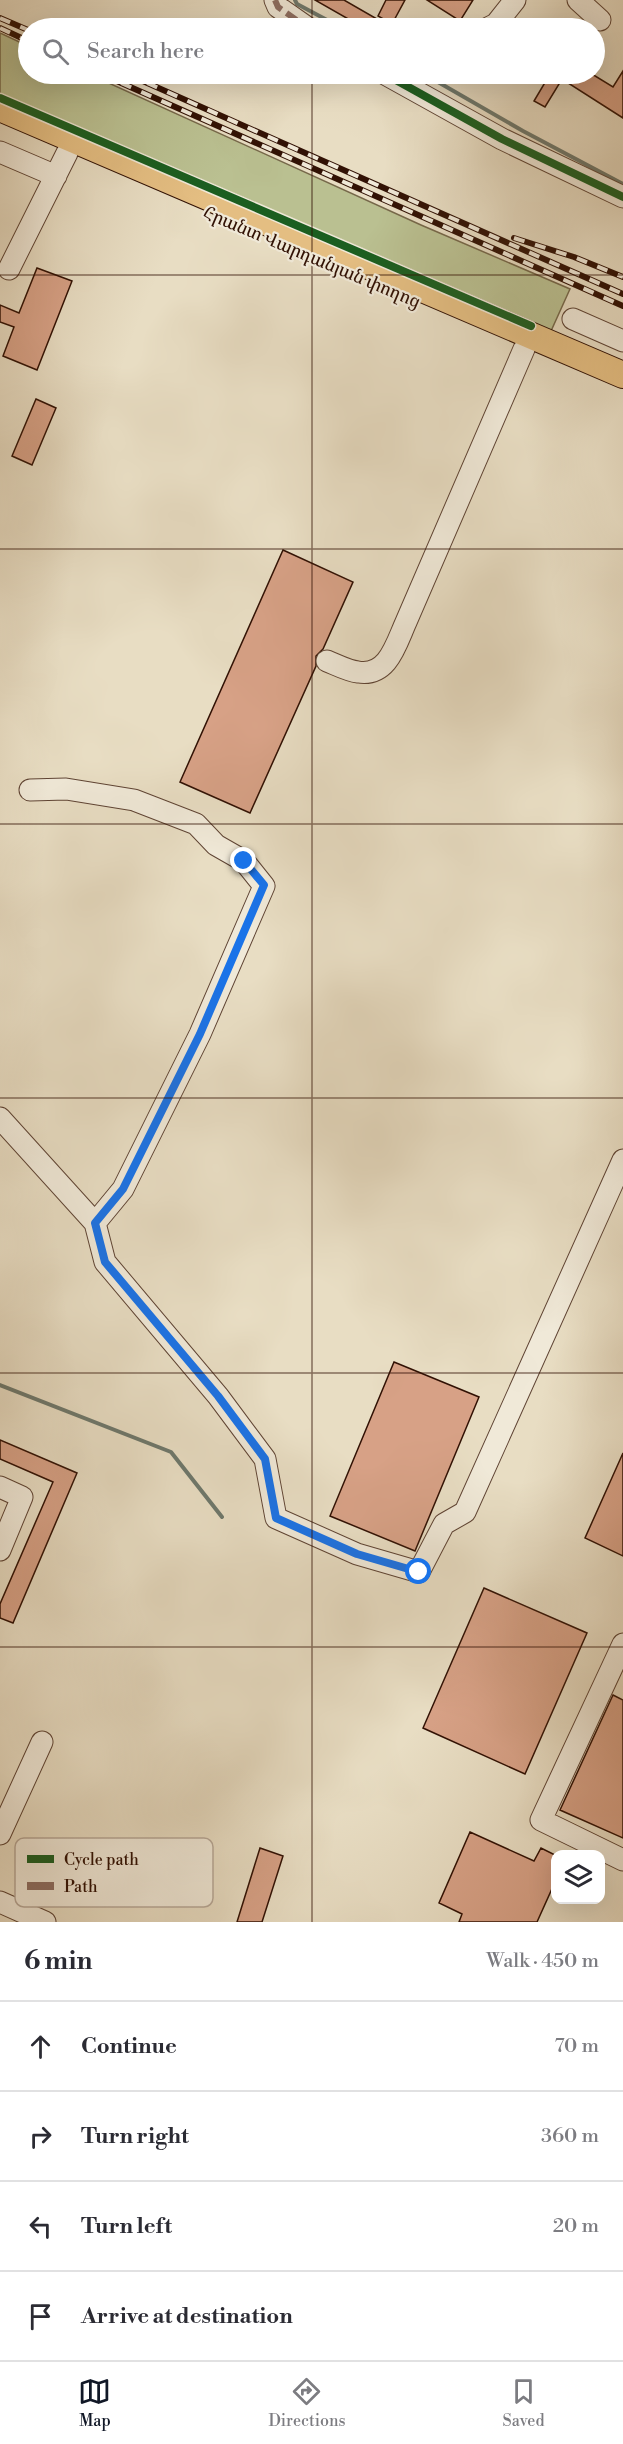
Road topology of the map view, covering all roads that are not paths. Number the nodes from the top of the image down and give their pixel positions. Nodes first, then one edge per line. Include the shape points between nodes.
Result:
1 (275, 0) edge
2 (515, 0) edge
3 (578, 0) edge
4 (294, 18) edge
5 (501, 18) edge
6 (598, 18) edge
7 (403, 84) edge
8 (0, 108) edge
9 (0, 124) edge
10 (0, 152) edge
11 (67, 153) junction
12 (56, 176) junction
13 (623, 197) edge
14 (9, 268) dead end
15 (573, 320) dead end
16 (623, 341) edge
17 (525, 349) junction
18 (623, 375) edge
19 (623, 391) edge
20 (327, 661) dead end
21 (30, 790) dead end
22 (0, 1118) edge
23 (623, 1160) edge
24 (95, 1223) junction
25 (0, 1487) edge
26 (0, 1550) edge
27 (623, 1644) edge
28 (42, 1742) dead end
29 (0, 1834) edge
30 (623, 1860) edge
31 (0, 1902) edge
32 (45, 1922) edge

1 - 4 street
2 - 5 street
3 - 6 street
7 - 13 street
8 - 18 main road, Հրանտ Վարդանյան փողոց
9 - 11 main road, Հրանտ Վարդանյան փողոց
10 - 12 street
11 - 12 street
11 - 17 main road, Հրանտ Վարդանյան փողոց
12 - 14 street
15 - 16 street
17 - 19 main road, Հրանտ Վարդանյան փողոց
17 - 20 street via 385,665 372,672 358,672
21 - 24 street via 66,789 134,801 196,824 216,845 244,861 264,885 200,1034 123,1189
22 - 24 street
23 - 24 street via 465,1512 444,1524 419,1572 357,1554 276,1518 265,1459 218,1396 105,1262
25 - 26 street via 22,1497
27 - 30 street via 541,1820
28 - 29 street
31 - 32 street

